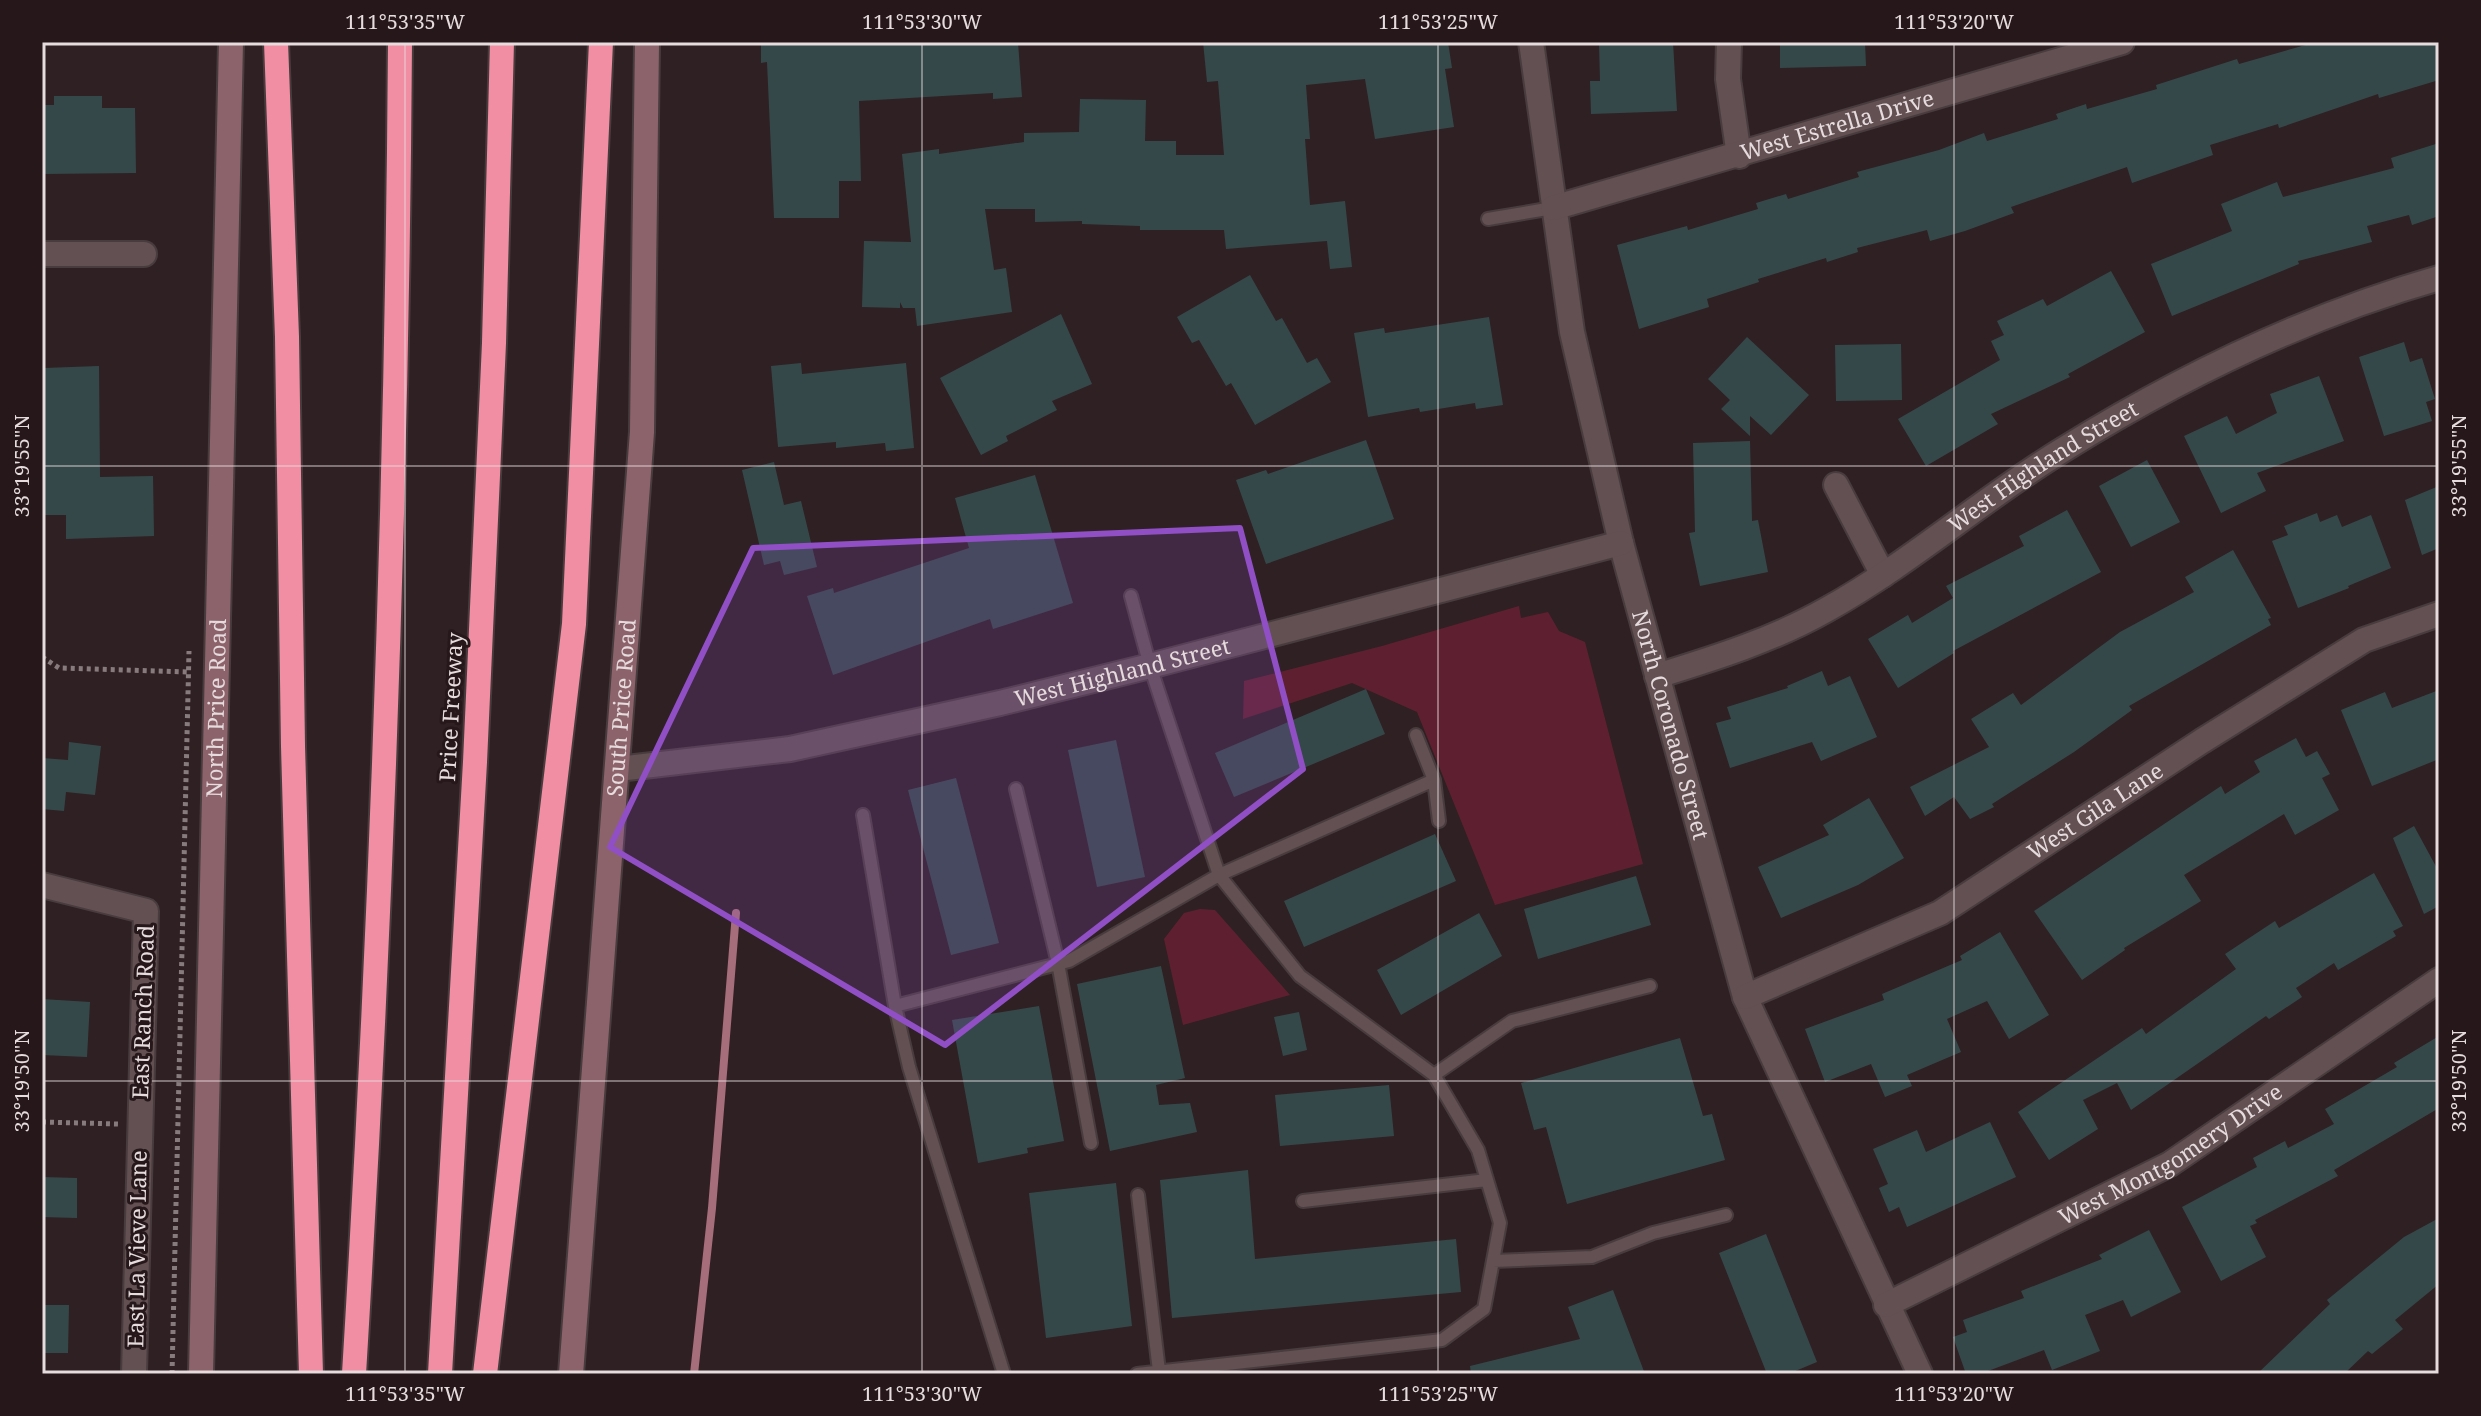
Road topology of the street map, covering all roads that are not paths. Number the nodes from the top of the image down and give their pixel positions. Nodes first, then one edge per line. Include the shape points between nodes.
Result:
1 (231, 42) edge
2 (276, 42) edge
3 (400, 42) edge
4 (502, 42) edge
5 (601, 42) edge
6 (647, 42) edge
7 (1531, 42) edge
8 (1729, 42) edge
9 (2122, 42) edge
10 (1739, 156) junction
11 (1553, 208) junction
12 (1488, 219) dead end
13 (42, 254) edge
14 (144, 254) dead end
15 (2439, 278) edge
16 (1836, 485) dead end
17 (1621, 543) junction
18 (1883, 575) junction
19 (1131, 596) dead end
20 (2439, 614) edge
21 (1150, 666) junction
22 (1657, 676) junction
23 (1416, 735) dead end
24 (618, 769) junction
25 (1434, 780) junction
26 (1016, 789) dead end
27 (863, 815) dead end
28 (1439, 821) dead end
29 (1219, 875) junction
30 (42, 885) edge
31 (1058, 963) junction
32 (2439, 980) edge
33 (1650, 986) dead end
34 (1745, 997) junction
35 (895, 1006) junction
36 (1434, 1075) junction
37 (139, 1124) joint
38 (1091, 1143) dead end
39 (1487, 1180) junction
40 (1138, 1195) dead end
41 (1303, 1201) dead end
42 (1726, 1215) dead end
43 (1493, 1261) junction
44 (1886, 1305) junction
45 (1209, 1370) edge
46 (1159, 1371) junction
47 (134, 1374) edge
48 (201, 1374) edge
49 (311, 1374) edge
50 (354, 1374) edge
51 (440, 1374) edge
52 (485, 1374) edge
53 (571, 1374) edge
54 (1004, 1374) edge
55 (1137, 1374) edge
56 (1920, 1374) edge

1 - 48 main road, North Price Road
2 - 49 highway
3 - 50 highway via 384,752
4 - 51 highway, Price Freeway via 494,343
5 - 52 highway via 574,624
6 - 24 main road, South Price Road via 645,361
7 - 11 street, North Coronado Street
8 - 10 street via 1728,79
9 - 10 street, West Estrella Drive
10 - 11 street, West Estrella Drive
11 - 12 lane
11 - 17 street, North Coronado Street via 1572,332
13 - 14 street
15 - 18 street, West Highland Street via 2304,325 2160,392 2058,452
16 - 18 street
17 - 21 street, West Highland Street
17 - 22 street, North Coronado Street
18 - 22 street, West Highland Street via 1825,611 1749,646
19 - 21 lane
20 - 34 street, West Gila Lane via 2364,640 1940,913
21 - 24 street, West Highland Street via 790,749
21 - 29 lane
22 - 34 street, North Coronado Street
23 - 25 lane
24 - 53 main road, South Price Road
25 - 28 lane
25 - 29 lane
26 - 31 lane
27 - 35 lane
29 - 31 lane
29 - 36 lane via 1300,976
30 - 37 street, East Ranch Road via 146,911
31 - 35 lane
31 - 38 lane
32 - 44 street, West Montgomery Drive via 2170,1164
33 - 36 lane via 1512,1021
34 - 44 street, North Coronado Street
35 - 54 lane
36 - 39 lane via 1478,1150
37 - 47 street, East La Vieve Lane
39 - 41 lane
39 - 43 lane via 1500,1223
40 - 46 lane
42 - 43 lane via 1653,1233 1592,1257
43 - 45 lane via 1484,1309 1442,1340
44 - 56 street, North Coronado Street
45 - 46 lane
46 - 55 lane

